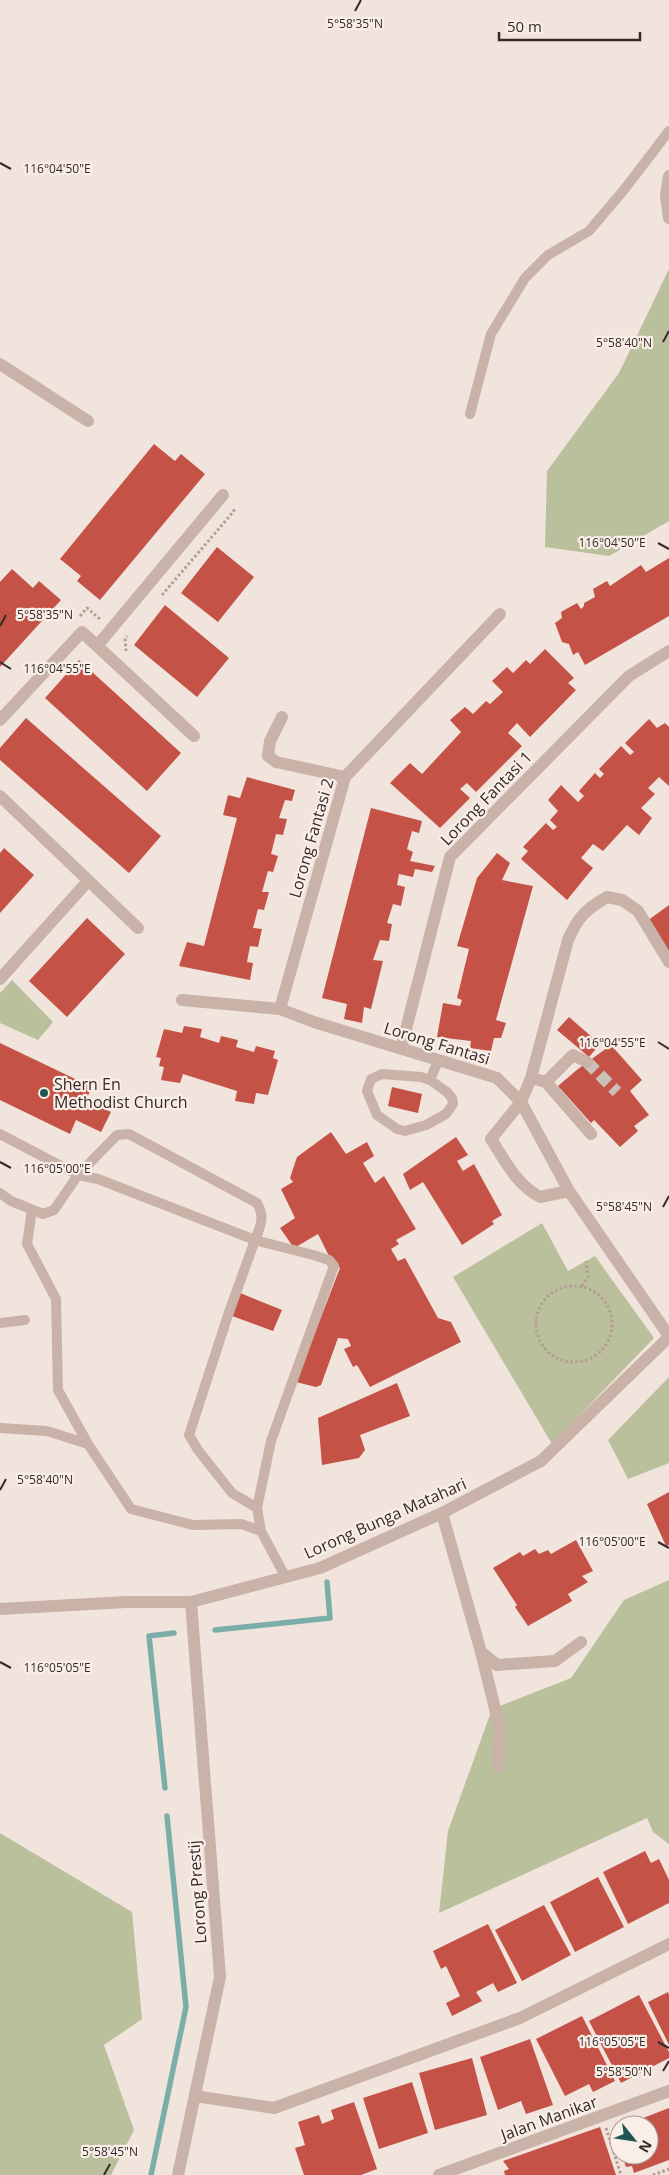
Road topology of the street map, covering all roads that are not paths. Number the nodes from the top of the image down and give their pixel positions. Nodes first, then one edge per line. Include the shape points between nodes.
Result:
1 (669, 131) edge
2 (669, 176) edge
3 (669, 218) edge
4 (0, 364) edge
5 (470, 414) dead end
6 (88, 421) dead end
7 (223, 495) road end
8 (500, 614) dead end
9 (97, 646) junction
10 (669, 651) edge
11 (282, 717) dead end
12 (0, 720) edge
13 (194, 736) dead end
14 (345, 777) junction
15 (0, 796) edge
16 (88, 881) junction
17 (138, 928) dead end
18 (669, 962) edge
19 (0, 979) edge
20 (182, 1000) dead end
21 (280, 1008) junction
22 (401, 1049) junction
23 (438, 1061) junction
24 (587, 1062) tunnel mouth
25 (531, 1078) junction
26 (430, 1080) junction
27 (546, 1082) junction
28 (521, 1102) junction
29 (0, 1134) edge
30 (591, 1134) dead end
31 (78, 1175) junction
32 (569, 1191) junction
33 (0, 1193) edge
34 (32, 1210) junction
35 (255, 1240) junction
36 (25, 1320) dead end
37 (0, 1323) edge
38 (669, 1337) edge
39 (0, 1428) edge
40 (88, 1444) junction
41 (257, 1508) junction
42 (442, 1513) junction
43 (260, 1531) junction
44 (285, 1576) junction
45 (191, 1602) junction
46 (0, 1609) edge
47 (581, 1642) dead end
48 (481, 1652) junction
49 (498, 1767) dead end
50 (669, 1944) edge
51 (669, 2091) edge
52 (195, 2096) junction
53 (178, 2175) edge
54 (440, 2175) edge

1 - 5 lane via 589,231 548,255 526,278 491,334
2 - 3 street via 666,195
4 - 6 street
7 - 9 street
8 - 14 street, Lorong Fantasi 2
9 - 12 street via 78,628
9 - 13 street
10 - 22 street, Lorong Fantasi 1 via 629,676 450,857
11 - 14 street via 270,741 268,756 276,762
14 - 21 street, Lorong Fantasi 2
15 - 16 street
16 - 17 street
16 - 19 street
18 - 25 street via 638,911 622,900 607,897 586,910 568,940
20 - 21 street, Lorong Fantasi
21 - 22 street, Lorong Fantasi
22 - 23 street, Lorong Fantasi
23 - 26 lane
23 - 28 street, Lorong Fantasi via 498,1078
24 - 27 street via 572,1054
25 - 27 street
25 - 28 street
26 - 26 lane via 447,1092 453,1104 446,1114 405,1132 378,1115 367,1091 371,1079 382,1074
27 - 30 street
28 - 32 street, Lorong Fantasi
28 - 32 street via 491,1139 528,1191 540,1198
29 - 31 lane
31 - 34 lane via 54,1210 43,1214
31 - 35 lane via 98,1179
31 - 35 lane via 117,1135 129,1134 257,1202 262,1222
32 - 38 street, Lorong Fantasi
33 - 34 lane
34 - 40 lane via 26,1244 56,1299 58,1390
35 - 41 lane via 190,1435 232,1493
35 - 41 lane via 329,1260 334,1266 271,1442
36 - 37 lane
38 - 42 street, Lorong Bunga Matahari via 541,1461
39 - 40 lane via 47,1431
40 - 43 lane via 131,1508 193,1525 241,1524
41 - 43 lane
42 - 44 street, Lorong Bunga Matahari via 320,1568
42 - 48 street
43 - 44 lane
44 - 45 street, Lorong Bunga Matahari
45 - 46 street, Lorong Bunga Matahari
45 - 52 street, Lorong Prestij via 220,1977
47 - 48 street via 556,1661 497,1665
48 - 49 street via 500,1729
50 - 52 street via 520,2018 274,2108
51 - 54 street, Jalan Manikar
52 - 53 street, Lorong Prestij

